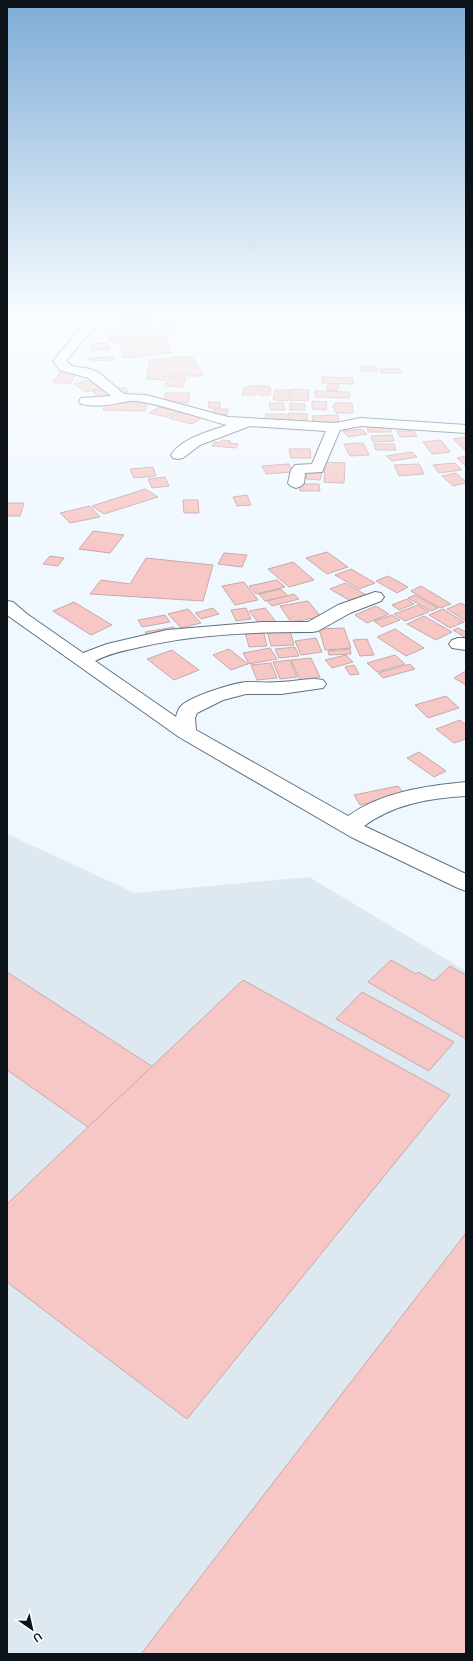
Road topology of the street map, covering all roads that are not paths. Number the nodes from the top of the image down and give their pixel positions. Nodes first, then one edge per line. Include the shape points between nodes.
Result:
1 (115, 394) edge
2 (122, 400) junction
3 (86, 401) dead end
4 (247, 422) junction
5 (335, 427) junction
6 (466, 429) edge
7 (178, 455) dead end
8 (296, 483) dead end
9 (375, 597) dead end
10 (7, 606) edge
11 (82, 660) junction
12 (316, 684) dead end
13 (186, 733) junction
14 (466, 789) edge
15 (349, 826) junction
16 (466, 883) edge

1 - 2 street
2 - 3 street
2 - 4 street via 127,397 146,399 205,416
4 - 5 street
4 - 7 street via 194,442
5 - 6 street via 361,422
5 - 8 street via 317,469 300,468
9 - 11 street via 344,609 312,627 262,626 168,636 114,648
10 - 11 street
11 - 13 street
12 - 13 street via 245,688 216,696 188,710 185,718
13 - 15 street
14 - 15 street via 434,791 389,804
15 - 16 street

